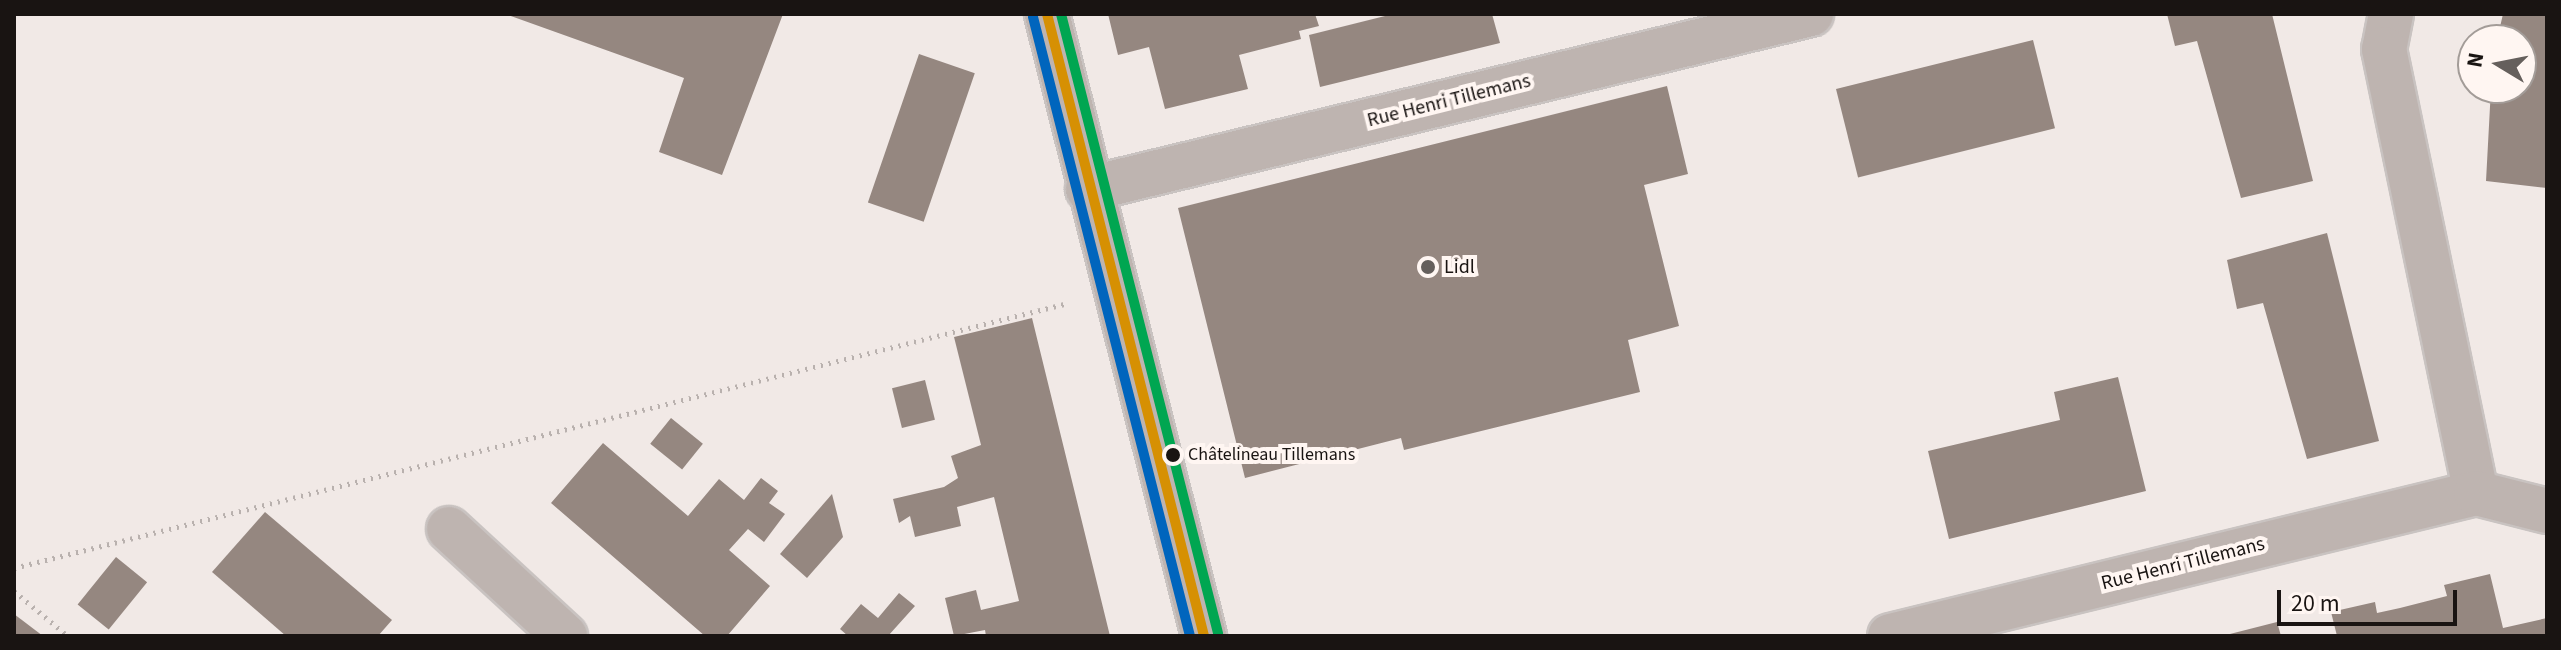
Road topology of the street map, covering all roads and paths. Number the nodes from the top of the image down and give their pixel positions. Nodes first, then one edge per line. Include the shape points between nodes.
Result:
1 (1047, 14) edge
2 (1811, 14) edge
3 (2391, 14) edge
4 (1088, 189) junction
5 (1114, 291) junction
6 (2476, 493) junction
7 (2547, 511) edge
8 (449, 529) dead end
9 (14, 568) edge
10 (14, 591) edge
11 (68, 636) edge
12 (565, 636) edge
13 (1204, 636) edge
14 (1890, 636) edge

1 - 4 street
2 - 4 street, Rue Henri Tillemans
3 - 6 street via 2384,49
4 - 5 street
5 - 9 path
5 - 13 street
6 - 7 street, Rue Henri Tillemans
6 - 14 street, Rue Henri Tillemans
8 - 12 street
10 - 11 path

